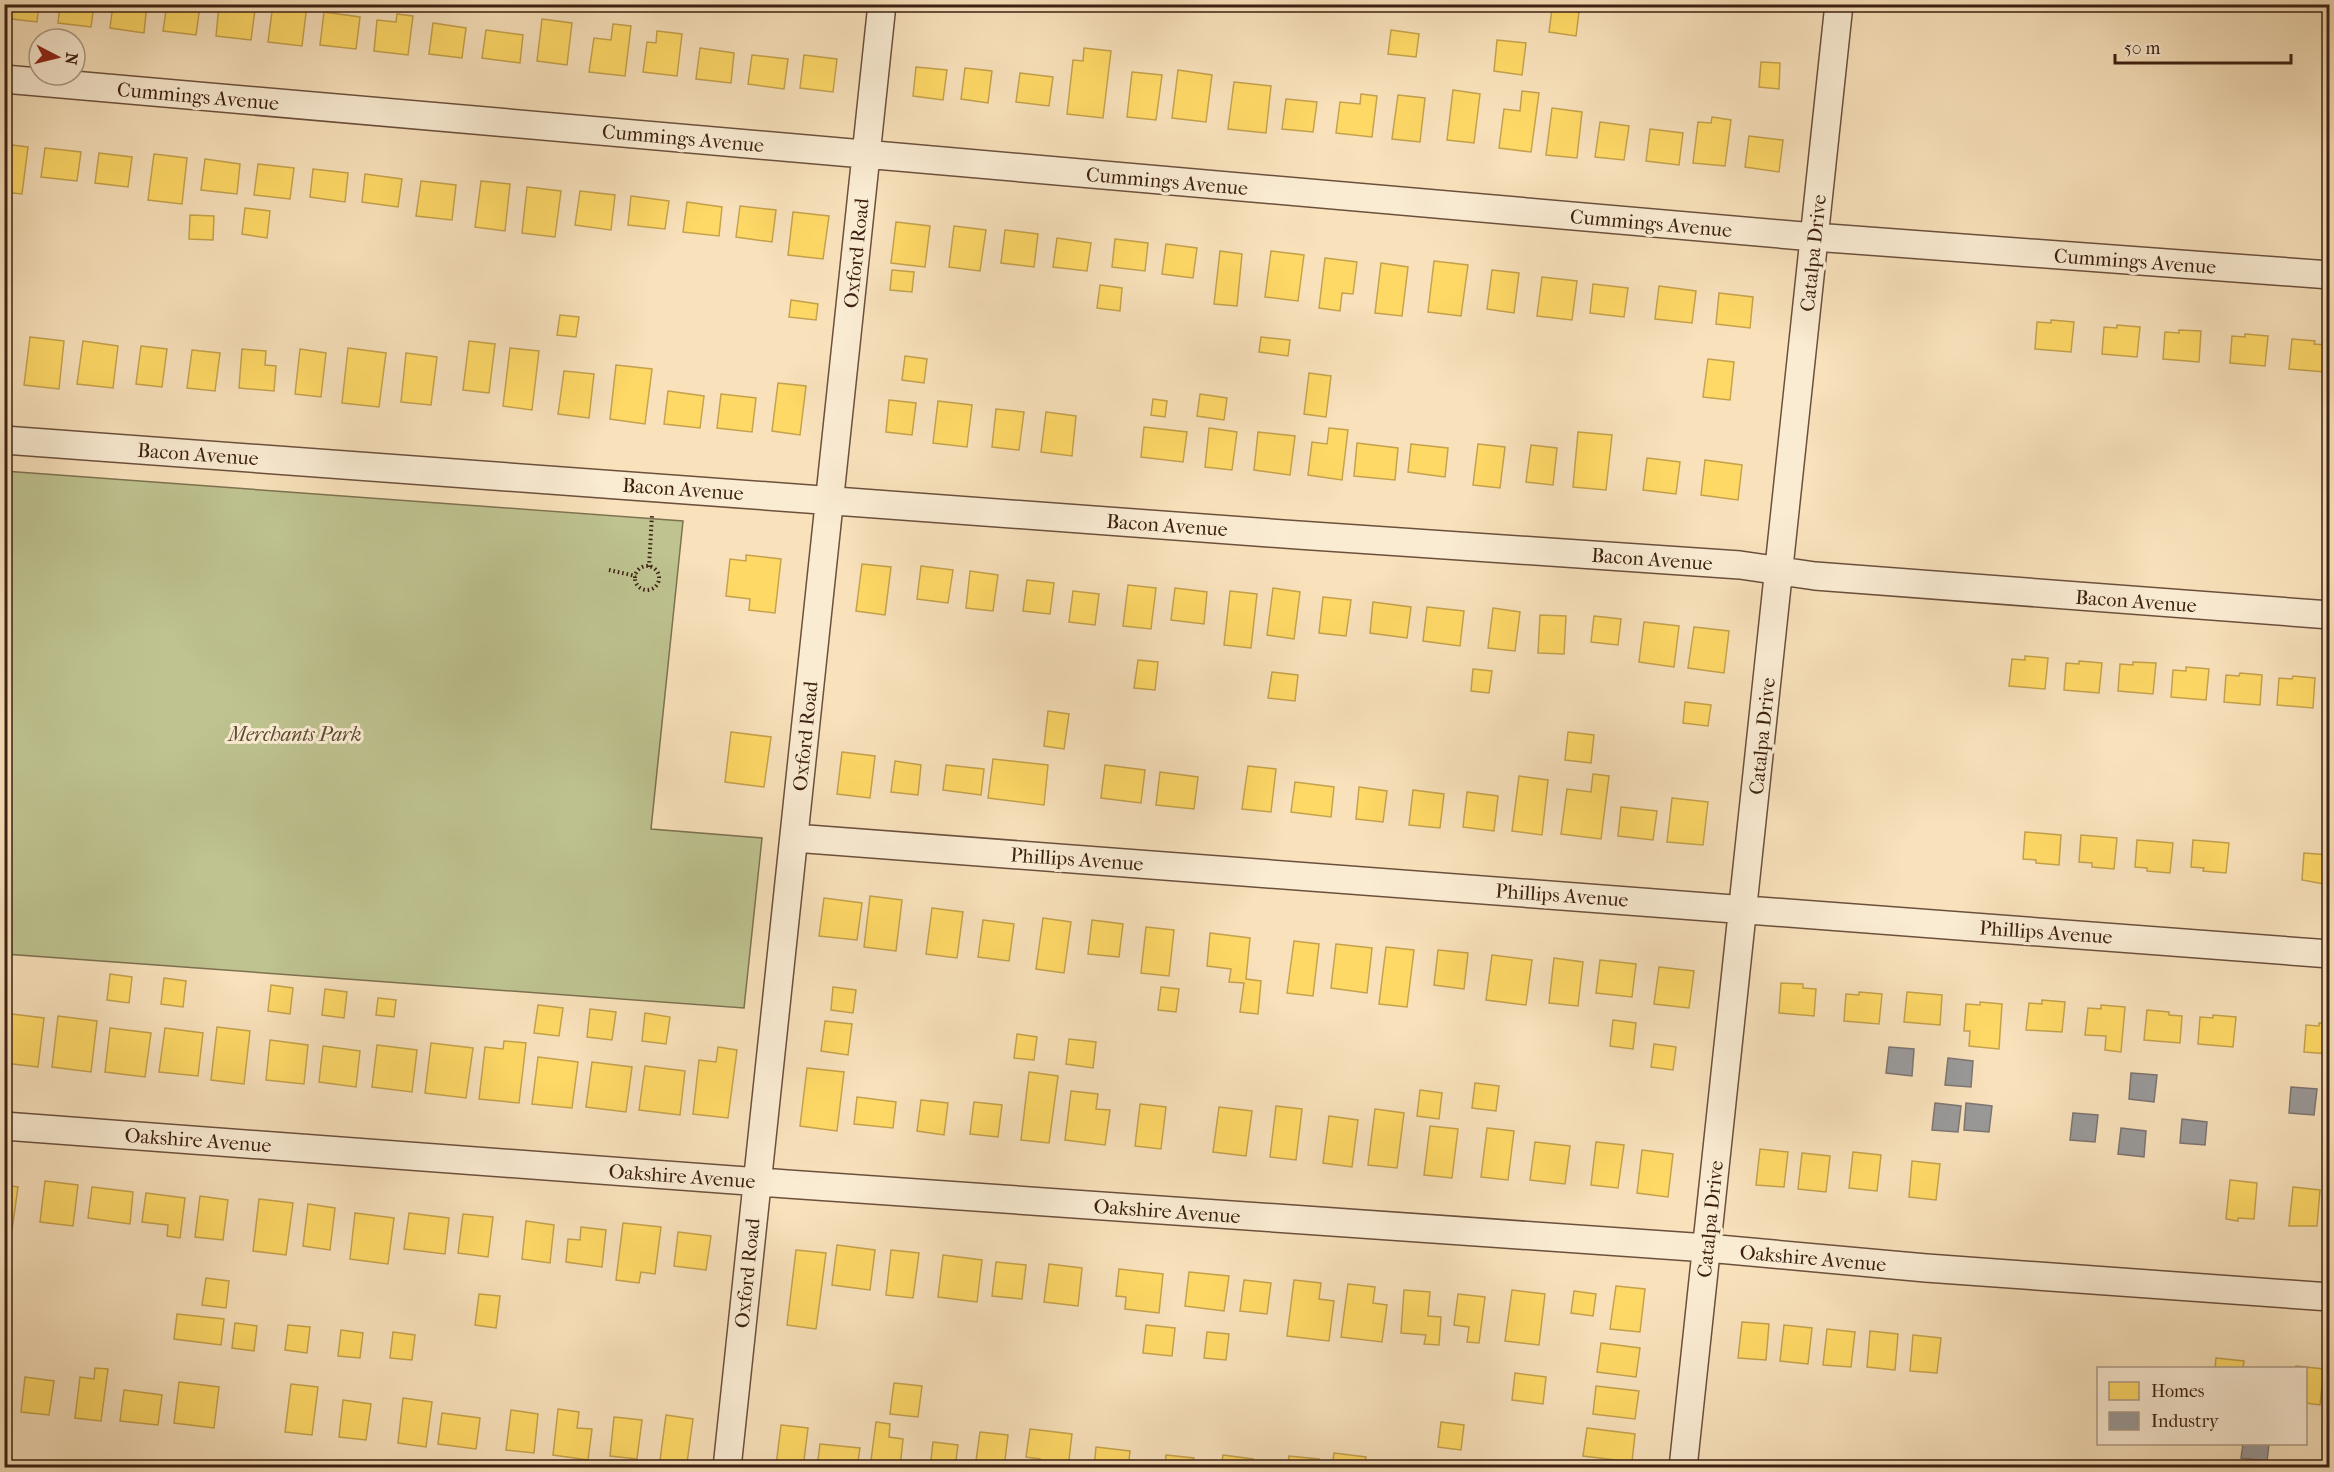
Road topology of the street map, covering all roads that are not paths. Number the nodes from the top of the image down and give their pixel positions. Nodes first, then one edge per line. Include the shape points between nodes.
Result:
1 (882, 4) edge
2 (1839, 4) edge
3 (4, 79) edge
4 (866, 154) junction
5 (1814, 237) junction
6 (2330, 275) edge
7 (4, 440) edge
8 (830, 499) junction
9 (1780, 571) junction
10 (2330, 615) edge
11 (794, 838) junction
12 (1743, 908) junction
13 (2330, 954) edge
14 (4, 1126) edge
15 (757, 1181) junction
16 (1707, 1248) junction
17 (2330, 1297) edge
18 (727, 1467) edge
19 (1683, 1467) edge

1 - 4 street, Oxford Road
2 - 5 street, Catalpa Drive
3 - 4 street, Cummings Avenue
4 - 5 street, Cummings Avenue
4 - 8 street, Oxford Road
5 - 6 street, Cummings Avenue
5 - 9 street, Catalpa Drive
7 - 8 street, Bacon Avenue
8 - 9 street, Bacon Avenue
8 - 11 street, Oxford Road
9 - 10 street, Bacon Avenue
9 - 12 street, Catalpa Drive
11 - 12 street, Phillips Avenue
11 - 15 street, Oxford Road
12 - 13 street, Phillips Avenue
12 - 16 street, Catalpa Drive
14 - 15 street, Oakshire Avenue
15 - 16 street, Oakshire Avenue
15 - 18 street, Oxford Road
16 - 17 street, Oakshire Avenue
16 - 19 street, Catalpa Drive

